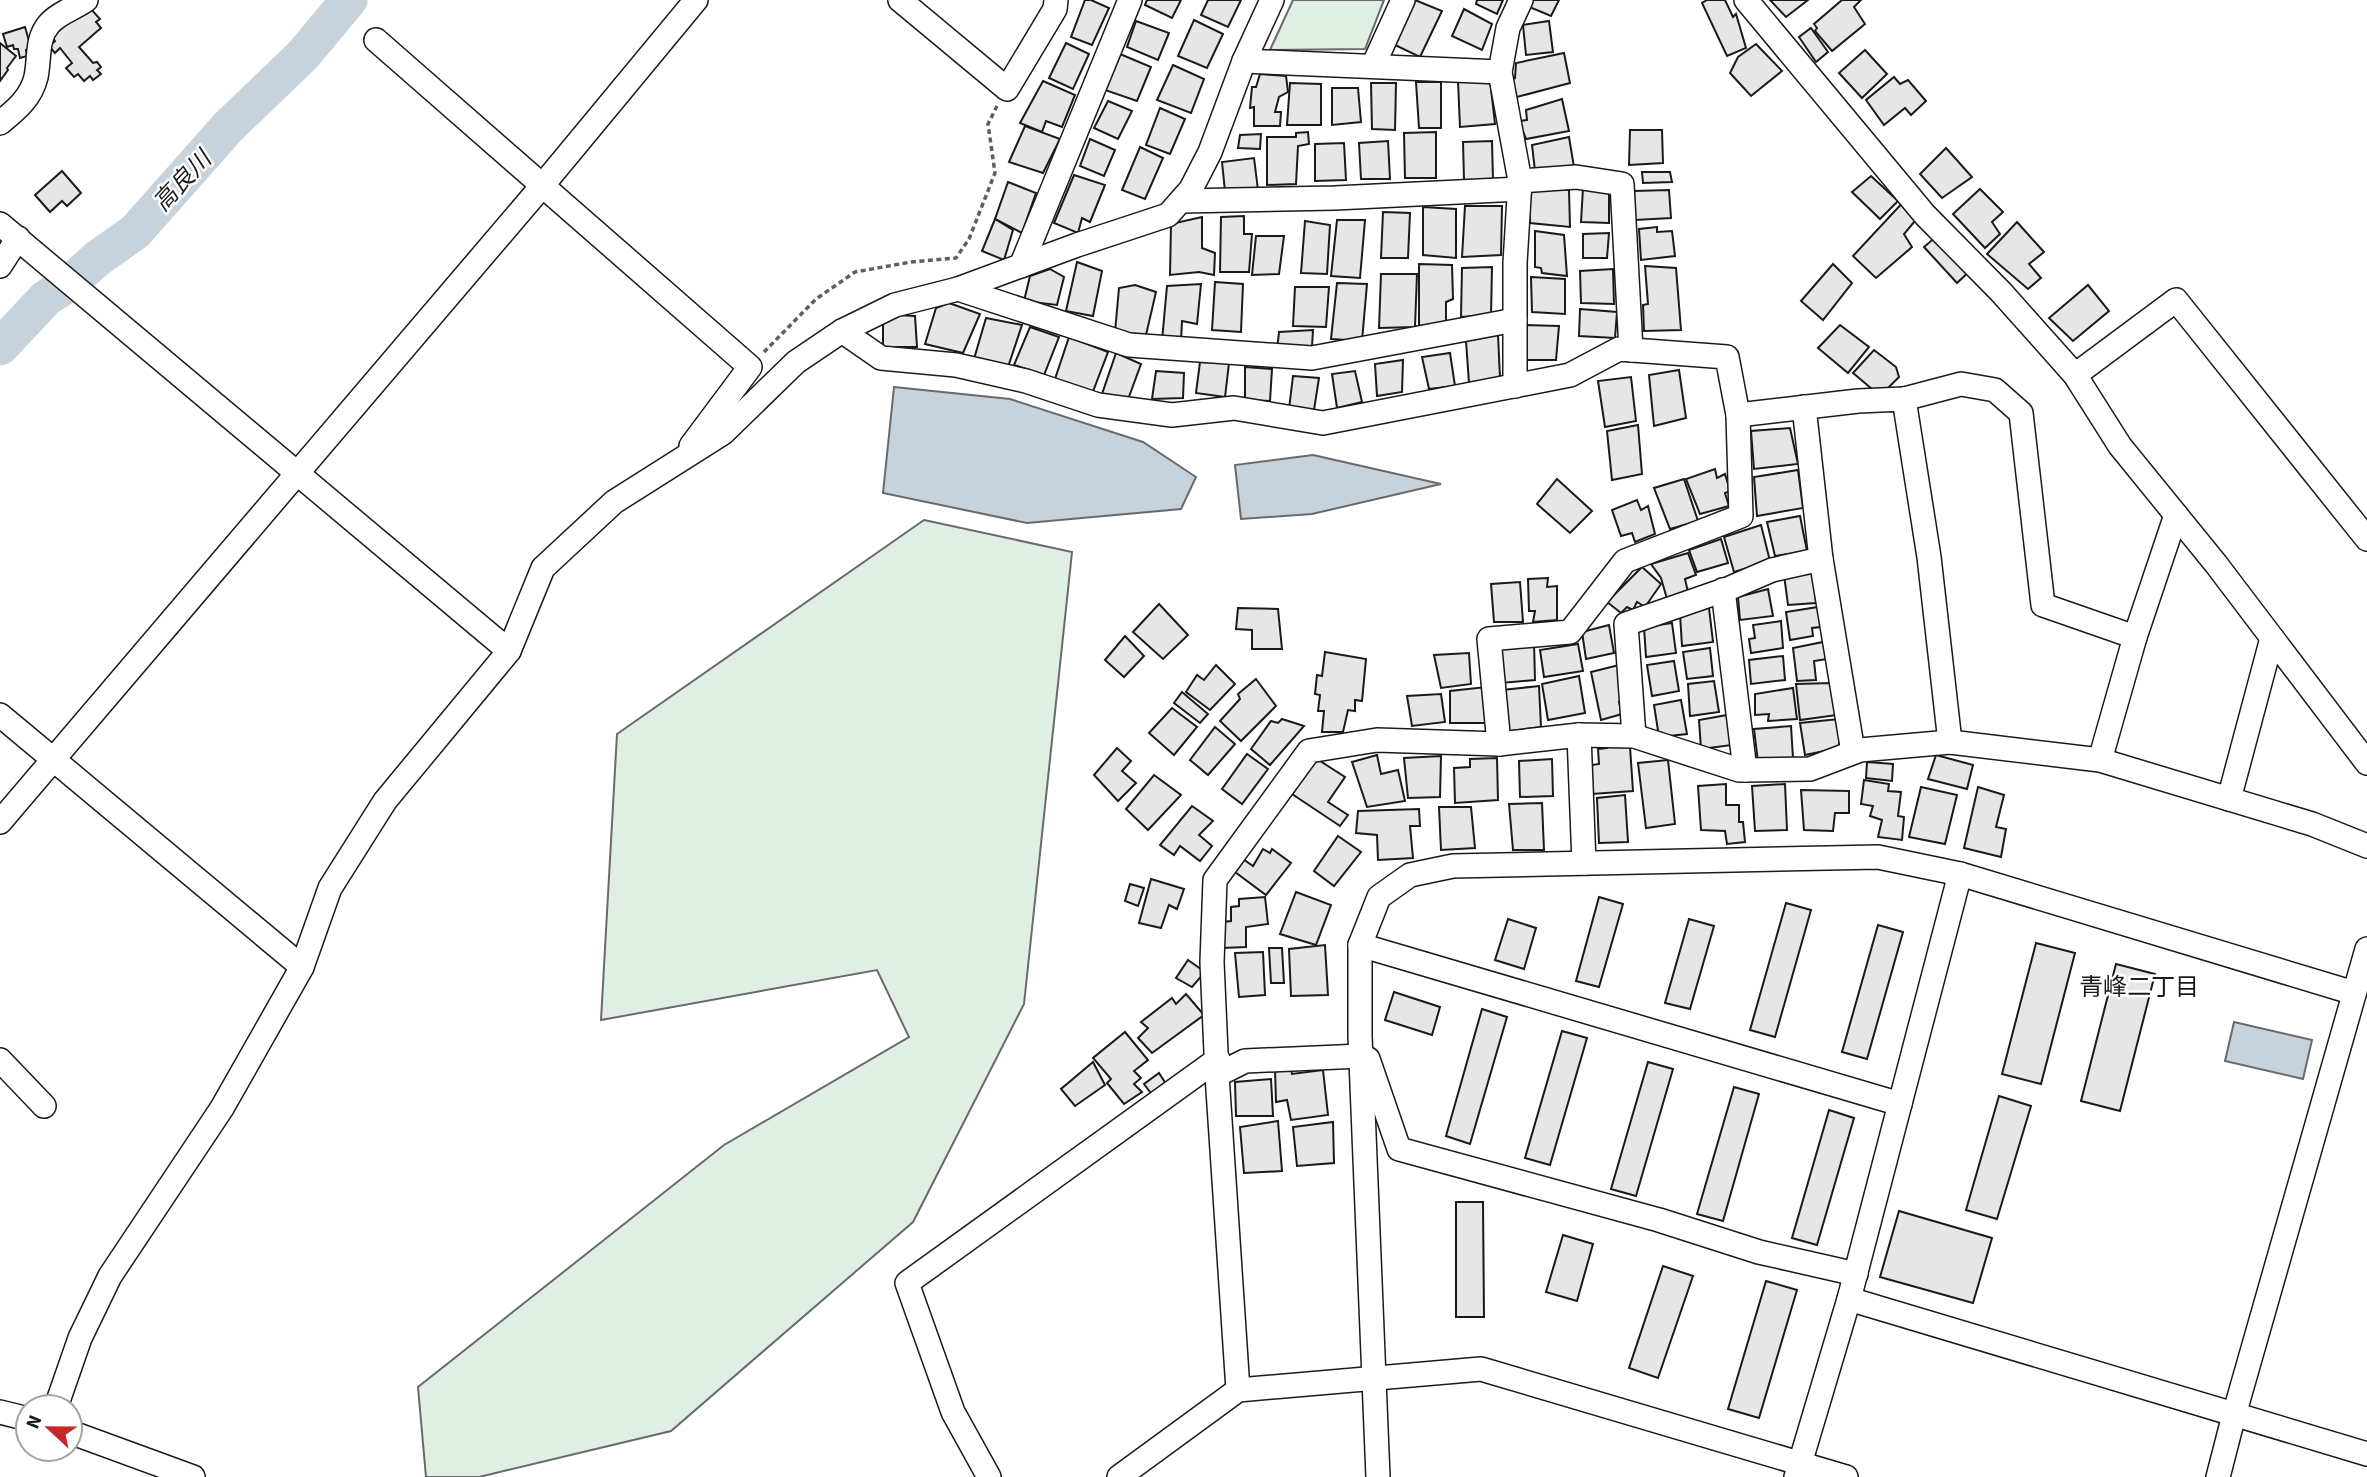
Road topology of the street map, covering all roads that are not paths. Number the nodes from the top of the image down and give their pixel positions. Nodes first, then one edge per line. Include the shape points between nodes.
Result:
1 (86, 0) edge
2 (696, 0) edge
3 (900, 0) edge
4 (1056, 0) edge
5 (1130, 0) edge
6 (1272, 0) edge
7 (1403, 0) edge
8 (1521, 0) edge
9 (1746, 0) edge
10 (54, 10) edge
11 (376, 40) dead end
12 (1244, 61) junction
13 (1373, 66) junction
14 (1500, 72) junction
15 (0, 123) edge
16 (1520, 185) junction
17 (542, 186) junction
18 (1181, 201) junction
19 (9, 231) edge
20 (0, 266) edge
21 (1021, 266) junction
22 (958, 289) junction
23 (1515, 320) junction
24 (842, 331) junction
25 (1631, 350) junction
26 (2075, 375) junction
27 (1515, 386) junction
28 (1904, 399) junction
29 (1804, 407) junction
30 (1738, 415) junction
31 (683, 457) junction
32 (297, 471) junction
33 (2176, 515) junction
34 (2367, 538) edge
35 (1821, 559) junction
36 (1723, 590) junction
37 (2135, 637) junction
38 (2272, 638) junction
39 (509, 651) junction
40 (0, 715) edge
41 (1580, 735) junction
42 (1634, 736) junction
43 (1950, 742) junction
44 (1499, 744) junction
45 (1853, 752) junction
46 (2100, 760) junction
47 (52, 761) junction
48 (2367, 763) edge
49 (1745, 770) junction
50 (2229, 799) junction
51 (0, 821) edge
52 (2367, 846) edge
53 (1584, 863) junction
54 (1960, 874) junction
55 (1360, 945) junction
56 (2367, 949) edge
57 (302, 967) junction
58 (2354, 993) junction
59 (1361, 1046) junction
60 (2, 1066) edge
61 (1217, 1067) junction
62 (1900, 1104) junction
63 (44, 1106) dead end
64 (1856, 1274) junction
65 (1849, 1299) junction
66 (1374, 1377) junction
67 (1238, 1390) junction
68 (61, 1393) edge
69 (2234, 1415) junction
70 (84, 1437) edge
71 (2367, 1454) edge
72 (1798, 1470) edge
73 (193, 1477) edge
74 (989, 1477) edge
75 (1119, 1477) edge
76 (1378, 1477) edge
77 (1846, 1477) edge
78 (2218, 1477) edge

1 - 10 street
2 - 17 street
3 - 4 street via 1007,89
5 - 21 street
6 - 12 street
7 - 13 street
8 - 14 street via 1508,27
9 - 26 street via 1925,215
10 - 15 street via 43,31 36,78 26,101
11 - 17 street
12 - 13 street
12 - 18 street via 1210,152
13 - 14 street
14 - 16 street
16 - 18 street via 1335,198
16 - 23 street
16 - 25 street via 1577,177 1622,184
17 - 31 street via 750,367
17 - 32 street
18 - 21 street via 1168,215
19 - 20 street
19 - 32 street
21 - 22 street
22 - 23 street via 1129,345 1312,358
22 - 24 street via 895,306
23 - 27 street
24 - 27 street via 881,358 956,365 1026,381 1098,405 1172,415 1234,408 1323,423
24 - 31 street via 796,362 723,432
25 - 27 street via 1619,348 1570,375
25 - 30 street via 1727,357
26 - 33 street via 2120,446
26 - 34 street via 2176,300
28 - 29 street
28 - 37 street via 1961,384 1995,390 2021,413 2043,605
28 - 43 street via 1929,557
29 - 30 street
29 - 35 street
30 - 44 street via 1741,516 1625,561 1570,632 1489,639
31 - 39 street via 614,502 543,568
32 - 39 street
32 - 47 street
33 - 37 street
33 - 38 street
35 - 36 street via 1772,570
35 - 45 street
36 - 42 street via 1626,624
36 - 49 street
37 - 46 street
38 - 48 street
38 - 50 street
39 - 57 street via 385,801 330,887
40 - 47 street
41 - 42 street
41 - 44 street
41 - 53 street
42 - 49 street
43 - 45 street
43 - 46 street
44 - 61 street via 1377,740 1308,751 1215,880 1212,962
45 - 49 street via 1810,769
46 - 50 street
47 - 51 street
47 - 57 street
50 - 52 street
53 - 54 street via 1878,857
53 - 55 street via 1453,866 1410,875 1379,897
54 - 58 street
54 - 62 street
55 - 59 street
55 - 62 street
56 - 58 street
57 - 68 street via 222,1108 110,1276 80,1338
58 - 69 street
59 - 61 street
59 - 64 street via 1399,1149 1759,1252
59 - 66 street
60 - 63 street
61 - 67 street
61 - 74 street via 907,1283 953,1412
62 - 64 street
64 - 65 street
65 - 69 street
65 - 72 street
66 - 67 street
66 - 72 street via 1481,1369
66 - 76 street
67 - 75 street
69 - 71 street
69 - 78 street
70 - 73 street
72 - 77 street

